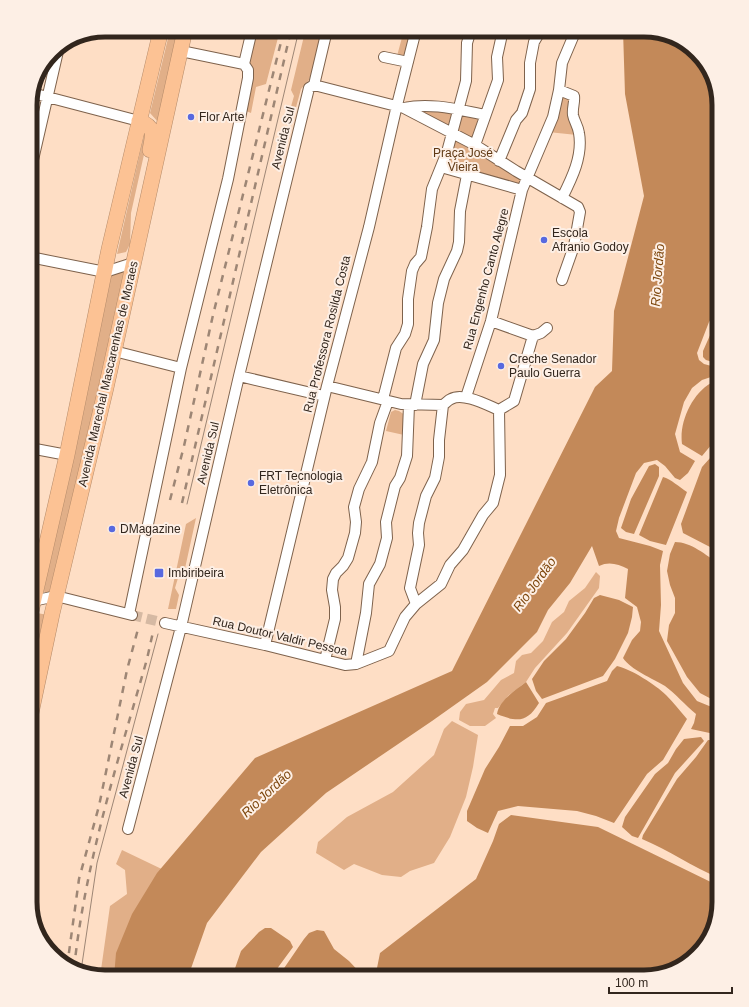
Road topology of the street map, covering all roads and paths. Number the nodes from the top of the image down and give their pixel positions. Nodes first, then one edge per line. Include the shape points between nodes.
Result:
1 (159, 37) edge
2 (184, 37) edge
3 (250, 37) edge
4 (325, 37) edge
5 (414, 37) edge
6 (468, 37) edge
7 (502, 37) edge
8 (537, 37) edge
9 (573, 37) edge
10 (181, 51) junction
11 (57, 57) edge
12 (384, 57) dead end
13 (408, 62) junction
14 (244, 64) junction
15 (314, 84) junction
16 (559, 90) junction
17 (38, 94) edge
18 (48, 96) junction
19 (400, 106) junction
20 (457, 109) junction
21 (486, 115) junction
22 (139, 120) junction
23 (451, 132) junction
24 (37, 143) edge
25 (475, 145) junction
26 (499, 161) junction
27 (442, 167) junction
28 (467, 175) junction
29 (527, 178) junction
30 (522, 190) junction
31 (562, 198) junction
32 (140, 233) junction
33 (37, 258) edge
34 (132, 263) junction
35 (105, 272) junction
36 (562, 280) dead end
37 (491, 321) junction
38 (547, 328) dead end
39 (533, 336) junction
40 (114, 351) junction
41 (181, 368) junction
42 (239, 376) junction
43 (326, 391) junction
44 (466, 397) junction
45 (385, 400) junction
46 (412, 405) junction
47 (443, 405) junction
48 (499, 410) junction
49 (37, 450) edge
50 (67, 456) junction
51 (37, 561) edge
52 (410, 588) junction
53 (428, 594) junction
54 (56, 596) junction
55 (37, 600) edge
56 (416, 604) junction
57 (165, 623) tunnel mouth
58 (181, 627) junction
59 (265, 645) junction
60 (325, 660) junction
61 (356, 664) junction
62 (37, 681) edge
63 (128, 829) dead end

1 - 22 highway, Avenida Marechal Mascarenhas de Moraes
2 - 10 highway, Avenida Marechal Mascarenhas de Moraes
3 - 14 street
4 - 15 street, Avenida Sul
5 - 13 street, Rua Professora Rosilda Costa
6 - 20 street via 466,81
7 - 21 street via 497,57 498,80
8 - 26 street via 530,63 530,89 522,113 516,120
9 - 16 street, Rua Engenho Canto Alegre via 562,63
10 - 14 street
10 - 32 highway, Avenida Marechal Mascarenhas de Moraes
11 - 18 street
12 - 13 street
13 - 19 street, Rua Professora Rosilda Costa
14 - 41 street via 248,70 248,78 228,179
15 - 19 street
15 - 42 street, Avenida Sul via 309,88
16 - 29 street, Rua Engenho Canto Alegre via 553,117
16 - 31 street via 574,96 573,115 580,140 575,172
17 - 18 street
18 - 22 street
18 - 24 street
19 - 20 street via 421,105
19 - 23 street
19 - 43 street, Rua Professora Rosilda Costa
20 - 21 street
20 - 23 street
21 - 25 street
22 - 32 highway via 148,124 152,132 139,194
22 - 35 highway, Avenida Marechal Mascarenhas de Moraes
23 - 25 street
23 - 27 street
25 - 26 street
26 - 29 street
27 - 28 street
27 - 45 street via 432,189 421,257 412,271 408,324 396,348
28 - 30 street
28 - 46 street via 460,211 457,251 444,279 438,303 434,340 423,364
29 - 30 street, Rua Engenho Canto Alegre
29 - 31 street
30 - 37 street, Rua Engenho Canto Alegre
31 - 36 street via 580,209 574,246
32 - 34 highway, Avenida Marechal Mascarenhas de Moraes
33 - 35 street
34 - 35 street
34 - 40 highway, Avenida Marechal Mascarenhas de Moraes
35 - 50 highway, Avenida Marechal Mascarenhas de Moraes
37 - 39 street
37 - 44 street, Rua Engenho Canto Alegre
38 - 39 street
39 - 48 street via 514,401
40 - 41 street
40 - 54 highway, Avenida Marechal Mascarenhas de Moraes
41 - 54 street via 130,614
42 - 43 street
42 - 58 street, Avenida Sul
43 - 45 street
43 - 59 street, Rua Professora Rosilda Costa
44 - 47 street via 456,397
44 - 48 street
45 - 46 street
45 - 60 street via 372,462 359,489 354,507 355,533 348,558 333,579 335,619
46 - 47 street
46 - 61 street via 407,456 395,486 386,522 387,538 380,564 369,584
47 - 52 street via 439,457 420,523
48 - 53 street, Rua Doutor Valdir Pessoa via 501,469 495,498 463,550 447,568 441,584
49 - 50 street
50 - 51 highway, Avenida Marechal Mascarenhas de Moraes
52 - 53 street
52 - 56 street
53 - 56 street, Rua Doutor Valdir Pessoa
54 - 55 street
54 - 62 highway, Avenida Marechal Mascarenhas de Moraes
56 - 61 street, Rua Doutor Valdir Pessoa via 405,617 389,651
57 - 58 street, Rua Doutor Valdir Pessoa
58 - 59 street, Rua Doutor Valdir Pessoa
58 - 63 street, Avenida Sul
59 - 60 street, Rua Doutor Valdir Pessoa
60 - 61 street, Rua Doutor Valdir Pessoa via 345,665

